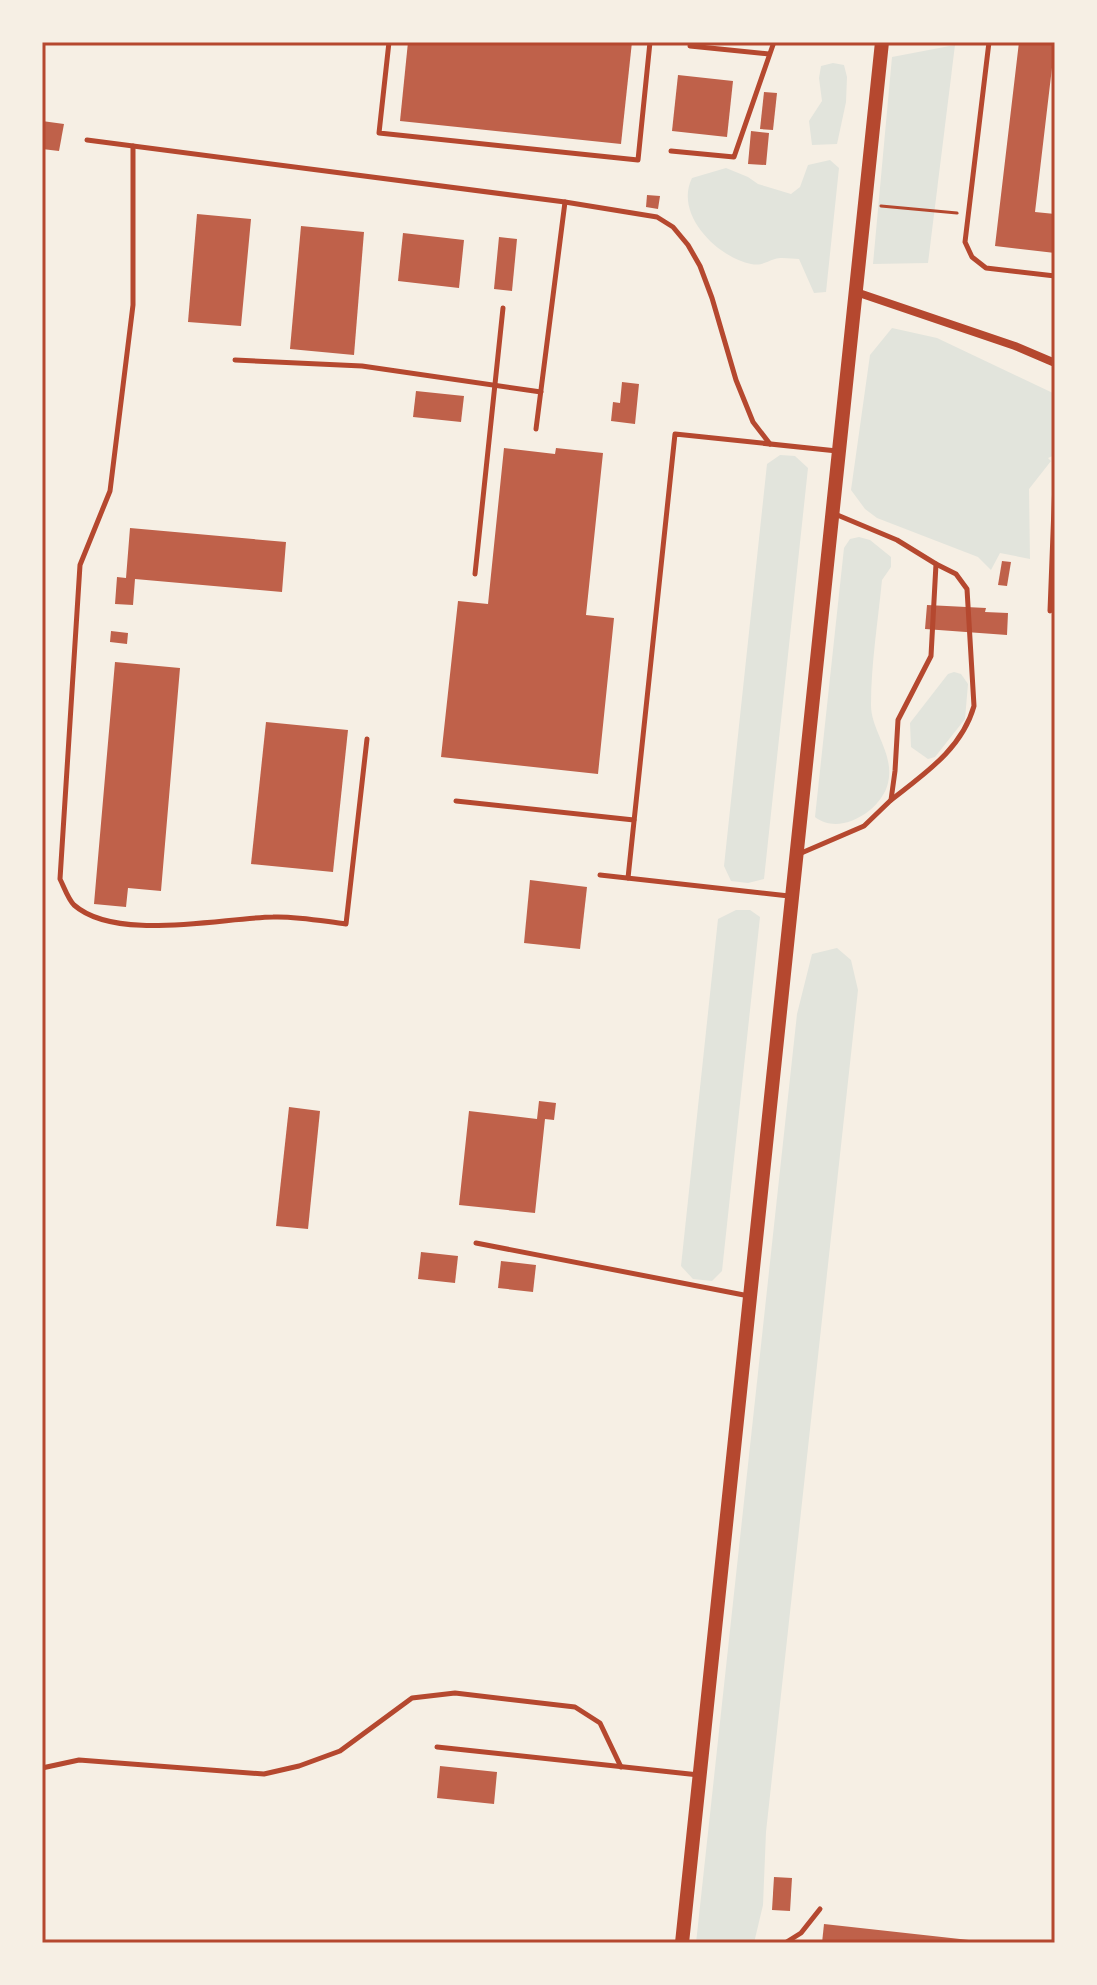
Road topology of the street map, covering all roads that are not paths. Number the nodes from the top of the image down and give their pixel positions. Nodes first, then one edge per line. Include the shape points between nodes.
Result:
1 (389, 42) edge
2 (650, 42) edge
3 (774, 42) edge
4 (882, 42) edge
5 (989, 42) edge
6 (690, 46) dead end
7 (769, 54) junction
8 (87, 140) dead end
9 (133, 146) junction
10 (671, 151) dead end
11 (565, 202) junction
12 (1055, 276) edge
13 (856, 292) junction
14 (503, 308) dead end
15 (235, 360) dead end
16 (1055, 363) edge
17 (495, 384) junction
18 (541, 392) junction
19 (536, 429) dead end
20 (770, 444) junction
21 (838, 451) junction
22 (1055, 482) edge
23 (832, 513) junction
24 (936, 564) junction
25 (475, 574) dead end
26 (1050, 611) dead end
27 (367, 739) dead end
28 (891, 800) junction
29 (456, 801) dead end
30 (634, 820) junction
31 (795, 856) junction
32 (600, 875) dead end
33 (628, 878) junction
34 (790, 896) junction
35 (476, 1243) dead end
36 (750, 1296) junction
37 (437, 1747) dead end
38 (621, 1767) junction
39 (42, 1768) edge
40 (700, 1775) junction
41 (820, 1909) dead end
42 (682, 1943) edge
43 (785, 1943) edge

1 - 2 lane via 379,133 638,160
3 - 7 lane
4 - 13 main road
5 - 12 lane via 965,242 986,268
6 - 7 lane
7 - 10 lane via 734,157
8 - 9 lane
9 - 11 lane
9 - 27 lane via 133,305 110,491 80,565 60,879 72,904 117,924 277,917 346,924
11 - 18 lane
11 - 20 lane via 657,217 673,227 688,245 712,298 736,380 753,422
13 - 16 street
13 - 21 main road
14 - 17 lane
15 - 17 lane via 362,366
17 - 18 lane
17 - 25 lane
18 - 19 lane
20 - 21 lane
20 - 30 lane via 675,434
21 - 23 main road
22 - 26 lane
23 - 24 lane via 897,540
23 - 31 main road
24 - 28 lane via 931,656 898,720
24 - 28 lane via 956,574 967,589 974,706 969,724 941,760
28 - 31 lane via 864,826
29 - 30 lane
30 - 33 lane
31 - 34 main road
32 - 33 lane
33 - 34 lane
34 - 36 main road
35 - 36 lane
36 - 40 main road
37 - 38 lane
38 - 39 lane via 600,1723 575,1707 455,1693 412,1698 340,1751 264,1774 79,1760
38 - 40 lane
40 - 42 main road
41 - 43 lane

